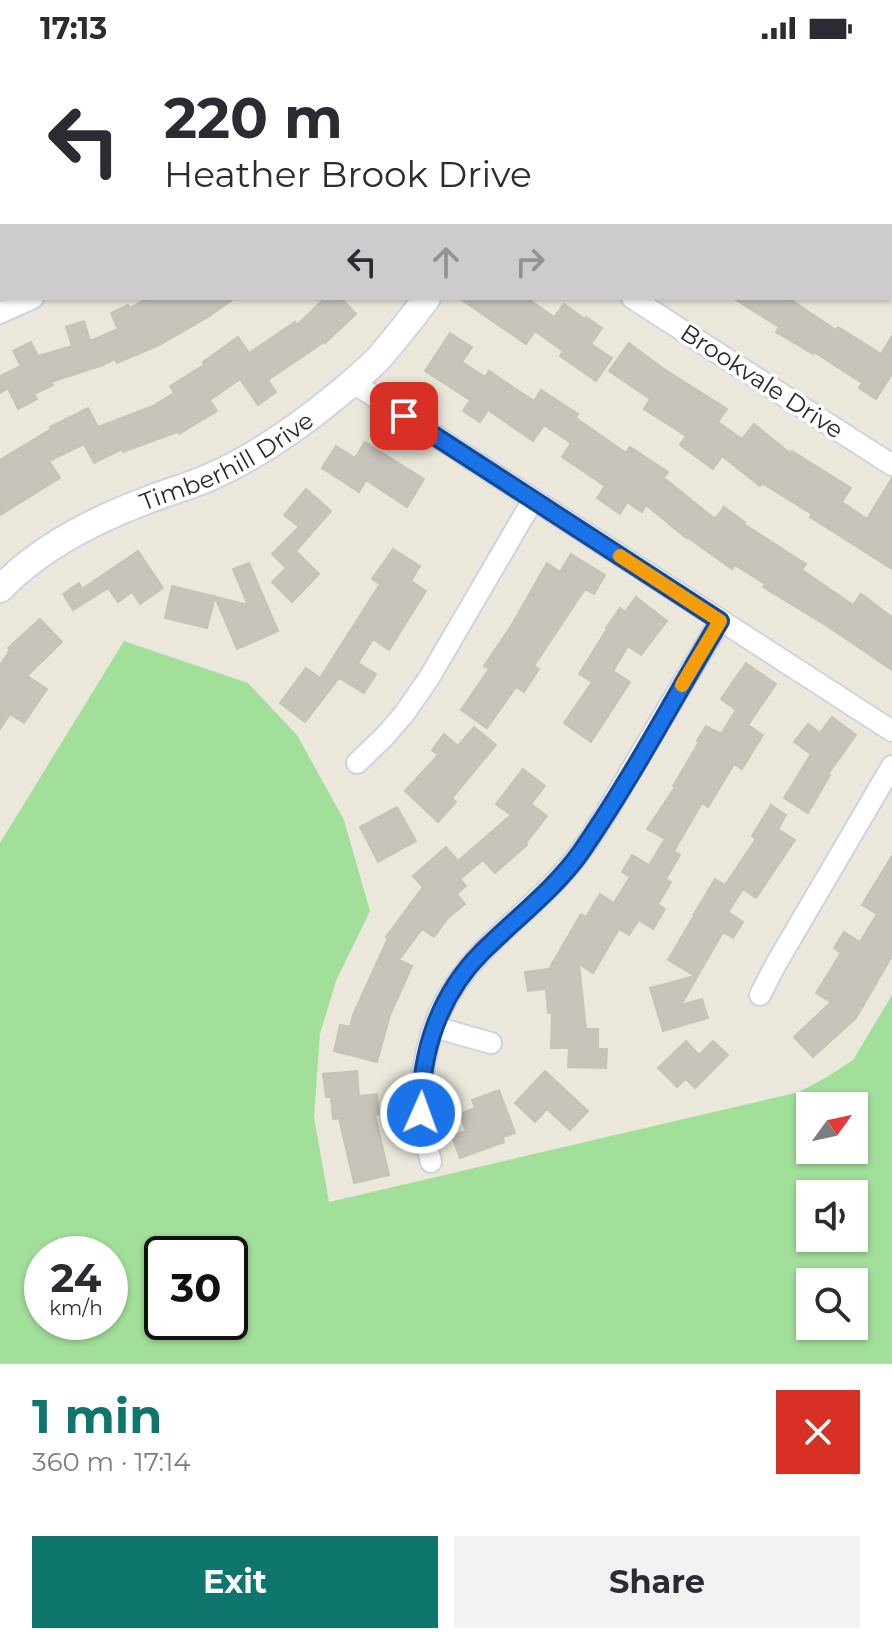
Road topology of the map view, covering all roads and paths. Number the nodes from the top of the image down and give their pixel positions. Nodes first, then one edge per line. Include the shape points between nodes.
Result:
1 (29, 300) edge
2 (425, 300) edge
3 (635, 300) edge
4 (0, 313) edge
5 (352, 382) junction
6 (892, 465) edge
7 (533, 500) junction
8 (0, 589) edge
9 (720, 621) junction
10 (892, 731) edge
11 (357, 763) dead end
12 (892, 766) edge
13 (760, 995) dead end
14 (434, 1027) junction
15 (491, 1043) dead end
16 (431, 1162) dead end

1 - 4 street
2 - 5 street, Timberhill Drive
3 - 6 street, Brookvale Drive
5 - 7 street
5 - 8 street, Timberhill Drive via 256,454 97,521 36,557
7 - 9 street
7 - 11 street via 429,678 404,714
9 - 10 street
9 - 14 street via 578,855 466,969
12 - 13 street
14 - 15 street
14 - 16 street via 421,1091 423,1135

